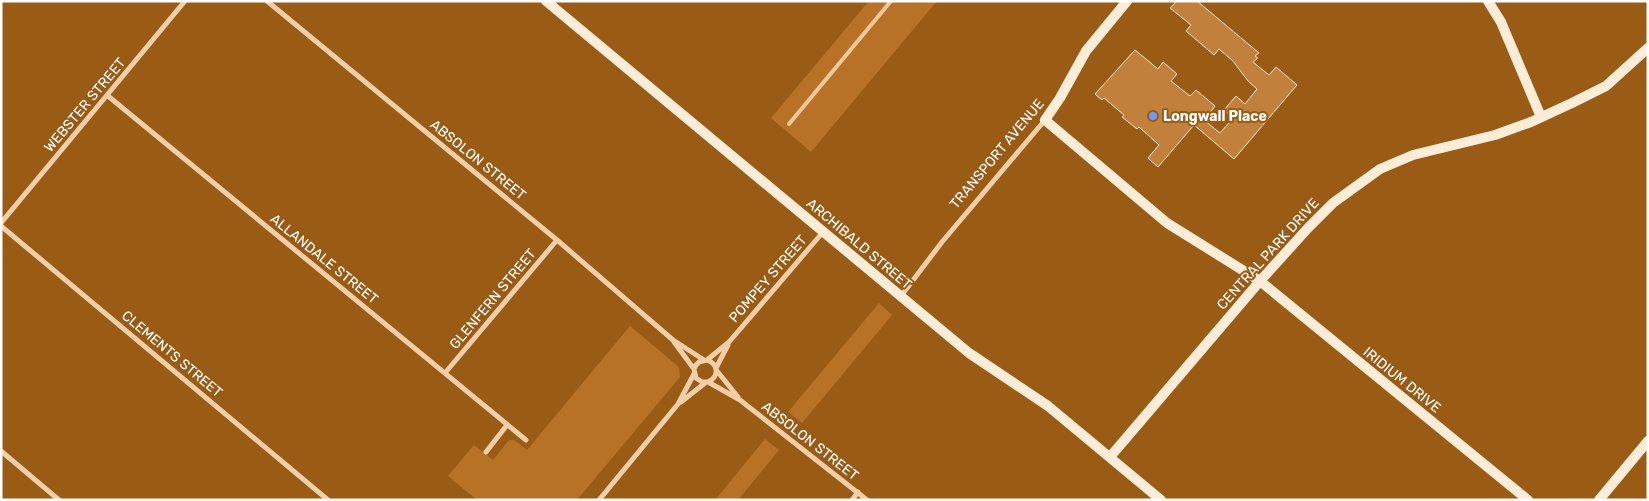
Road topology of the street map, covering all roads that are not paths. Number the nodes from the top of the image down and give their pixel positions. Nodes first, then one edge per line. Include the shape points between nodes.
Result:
1 (185, 1) edge
2 (267, 1) edge
3 (546, 1) edge
4 (1126, 1) edge
5 (1488, 1) edge
6 (1648, 48) edge
7 (108, 96) junction
8 (1541, 117) junction
9 (1045, 120) junction
10 (1, 225) edge
11 (823, 232) junction
12 (557, 240) junction
13 (1260, 281) junction
14 (900, 296) junction
15 (673, 340) junction
16 (729, 342) junction
17 (705, 360) junction
18 (716, 370) junction
19 (694, 372) junction
20 (446, 373) junction
21 (707, 382) junction
22 (740, 400) junction
23 (678, 404) junction
24 (508, 425) junction
25 (526, 440) dead end
26 (1648, 441) edge
27 (1, 452) edge
28 (486, 452) dead end
29 (1110, 457) junction
30 (858, 492) junction
31 (59, 500) edge
32 (328, 500) edge
33 (598, 500) edge
34 (852, 500) edge
35 (867, 500) edge
36 (1161, 500) edge
37 (1528, 500) edge
38 (1599, 500) edge

1 - 7 street, WEBSTER STREET
2 - 12 street, ABSOLON STREET
3 - 11 street, ARCHIBALD STREET
4 - 9 street, TRANSPORT AVENUE via 1086,51
5 - 8 street via 1501,22
6 - 8 street, CENTRAL PARK DRIVE via 1606,86
7 - 10 street, WEBSTER STREET
7 - 20 street, ALLANDALE STREET
8 - 13 street, CENTRAL PARK DRIVE via 1495,135 1412,156 1380,170 1333,203
9 - 13 street via 1167,223
9 - 14 street, TRANSPORT AVENUE
10 - 32 street, CLEMENTS STREET
11 - 14 street, ARCHIBALD STREET
11 - 16 street, POMPEY STREET
12 - 15 street, ABSOLON STREET
12 - 20 street, GLENFERN STREET
13 - 29 street, CENTRAL PARK DRIVE
13 - 37 street, IRIDIUM DRIVE
14 - 29 street, ARCHIBALD STREET via 969,354 1048,406
15 - 17 street, ABSOLON STREET
15 - 19 street, ABSOLON STREET
16 - 17 street, POMPEY STREET
16 - 18 street, POMPEY STREET
17 - 18 street via 713,363
17 - 19 street via 696,365
18 - 21 street via 716,376
18 - 22 street, ABSOLON STREET
19 - 21 street via 698,380
19 - 23 street
20 - 24 street, ALLANDALE STREET
21 - 22 street, ABSOLON STREET
21 - 23 street
22 - 30 street, ABSOLON STREET
23 - 33 street
24 - 25 street, ALLANDALE STREET
24 - 28 street
26 - 38 street
27 - 31 street
29 - 36 street, ARCHIBALD STREET
30 - 34 street
30 - 35 street, ABSOLON STREET

